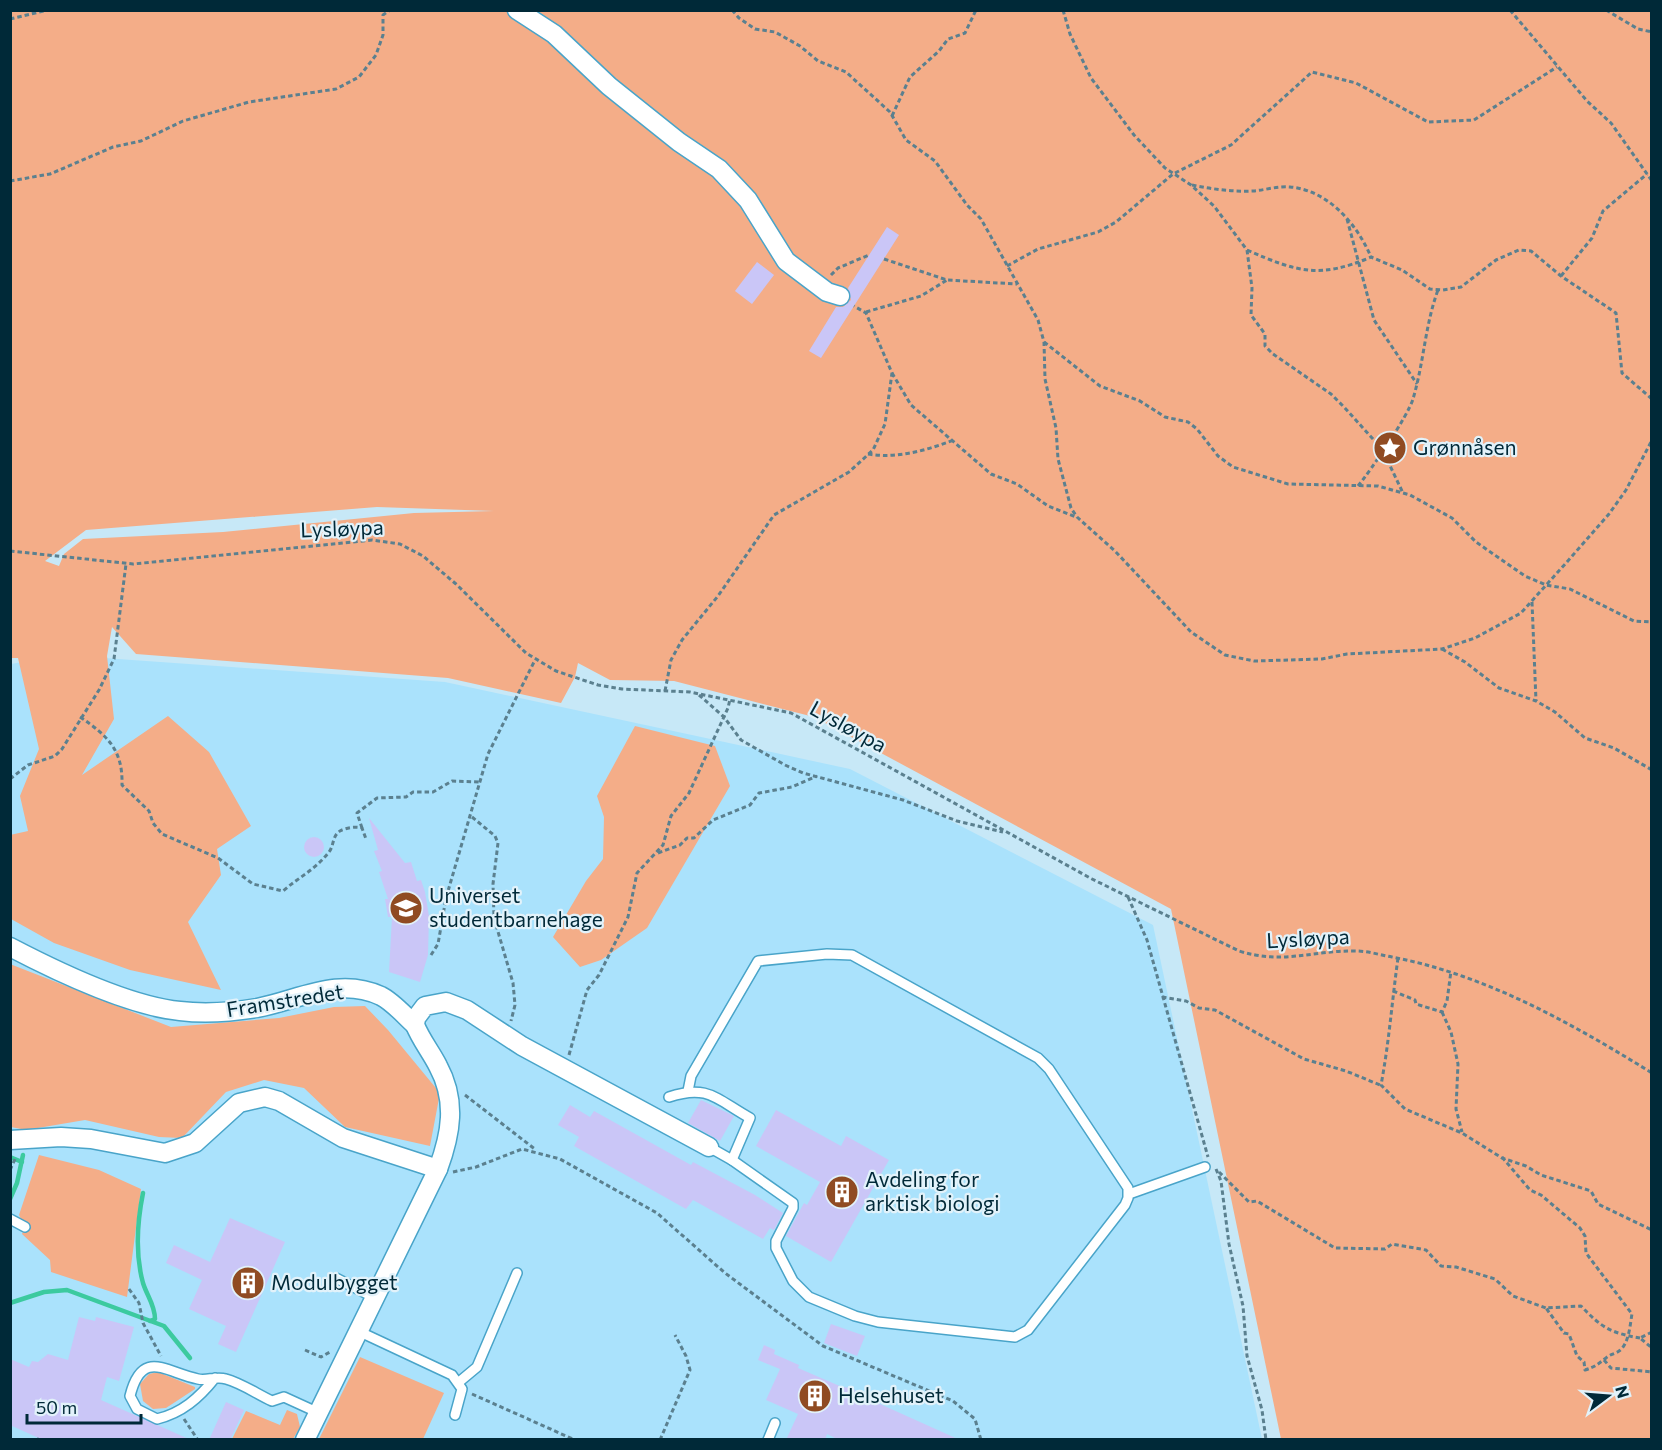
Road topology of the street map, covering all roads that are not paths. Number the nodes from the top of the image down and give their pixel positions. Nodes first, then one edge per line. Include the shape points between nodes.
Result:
1 (517, 10) edge
2 (847, 301) road end
3 (10, 947) edge
4 (416, 1025) junction
5 (688, 1091) junction
6 (669, 1097) dead end
7 (709, 1147) joint
8 (14, 1148) edge
9 (732, 1160) junction
10 (1205, 1167) dead end
11 (438, 1169) junction
12 (1129, 1194) junction
13 (10, 1219) edge
14 (25, 1227) dead end
15 (516, 1273) dead end
16 (336, 1278) dead end
17 (373, 1297) junction
18 (358, 1331) junction
19 (215, 1378) junction
20 (460, 1385) junction
21 (319, 1413) junction
22 (455, 1415) dead end
23 (775, 1423) dead end
24 (305, 1440) edge
25 (768, 1440) edge

1 - 2 street via 554,34 609,86 719,169 748,200 786,261
3 - 4 street, Framstredet via 91,984 158,1008 258,1008 317,991 346,989 383,997
4 - 7 street via 425,1006 446,1002 467,1010 563,1069
4 - 11 street, Framstredet via 449,1096 449,1137
5 - 6 lane
5 - 9 lane via 701,1090 750,1118
5 - 12 lane via 691,1076 758,961 852,955 1038,1058 1049,1069
7 - 9 lane
8 - 11 street via 62,1137 91,1138 165,1153 195,1143 239,1103 265,1097 343,1138
9 - 12 lane via 793,1203 776,1248 793,1281 809,1297 870,1321 991,1336 1015,1337 1028,1330 1125,1205
10 - 12 lane
11 - 17 street, Framstredet
13 - 14 lane
15 - 20 lane via 477,1368
16 - 17 lane
17 - 18 street, Framstredet
18 - 20 lane via 443,1369
18 - 21 street, Framstredet
19 - 19 lane via 200,1380 157,1365 134,1378 130,1396 137,1409 156,1419 179,1412
19 - 21 lane via 272,1401 284,1397
20 - 22 lane
21 - 24 street, Framstredet
23 - 25 lane

